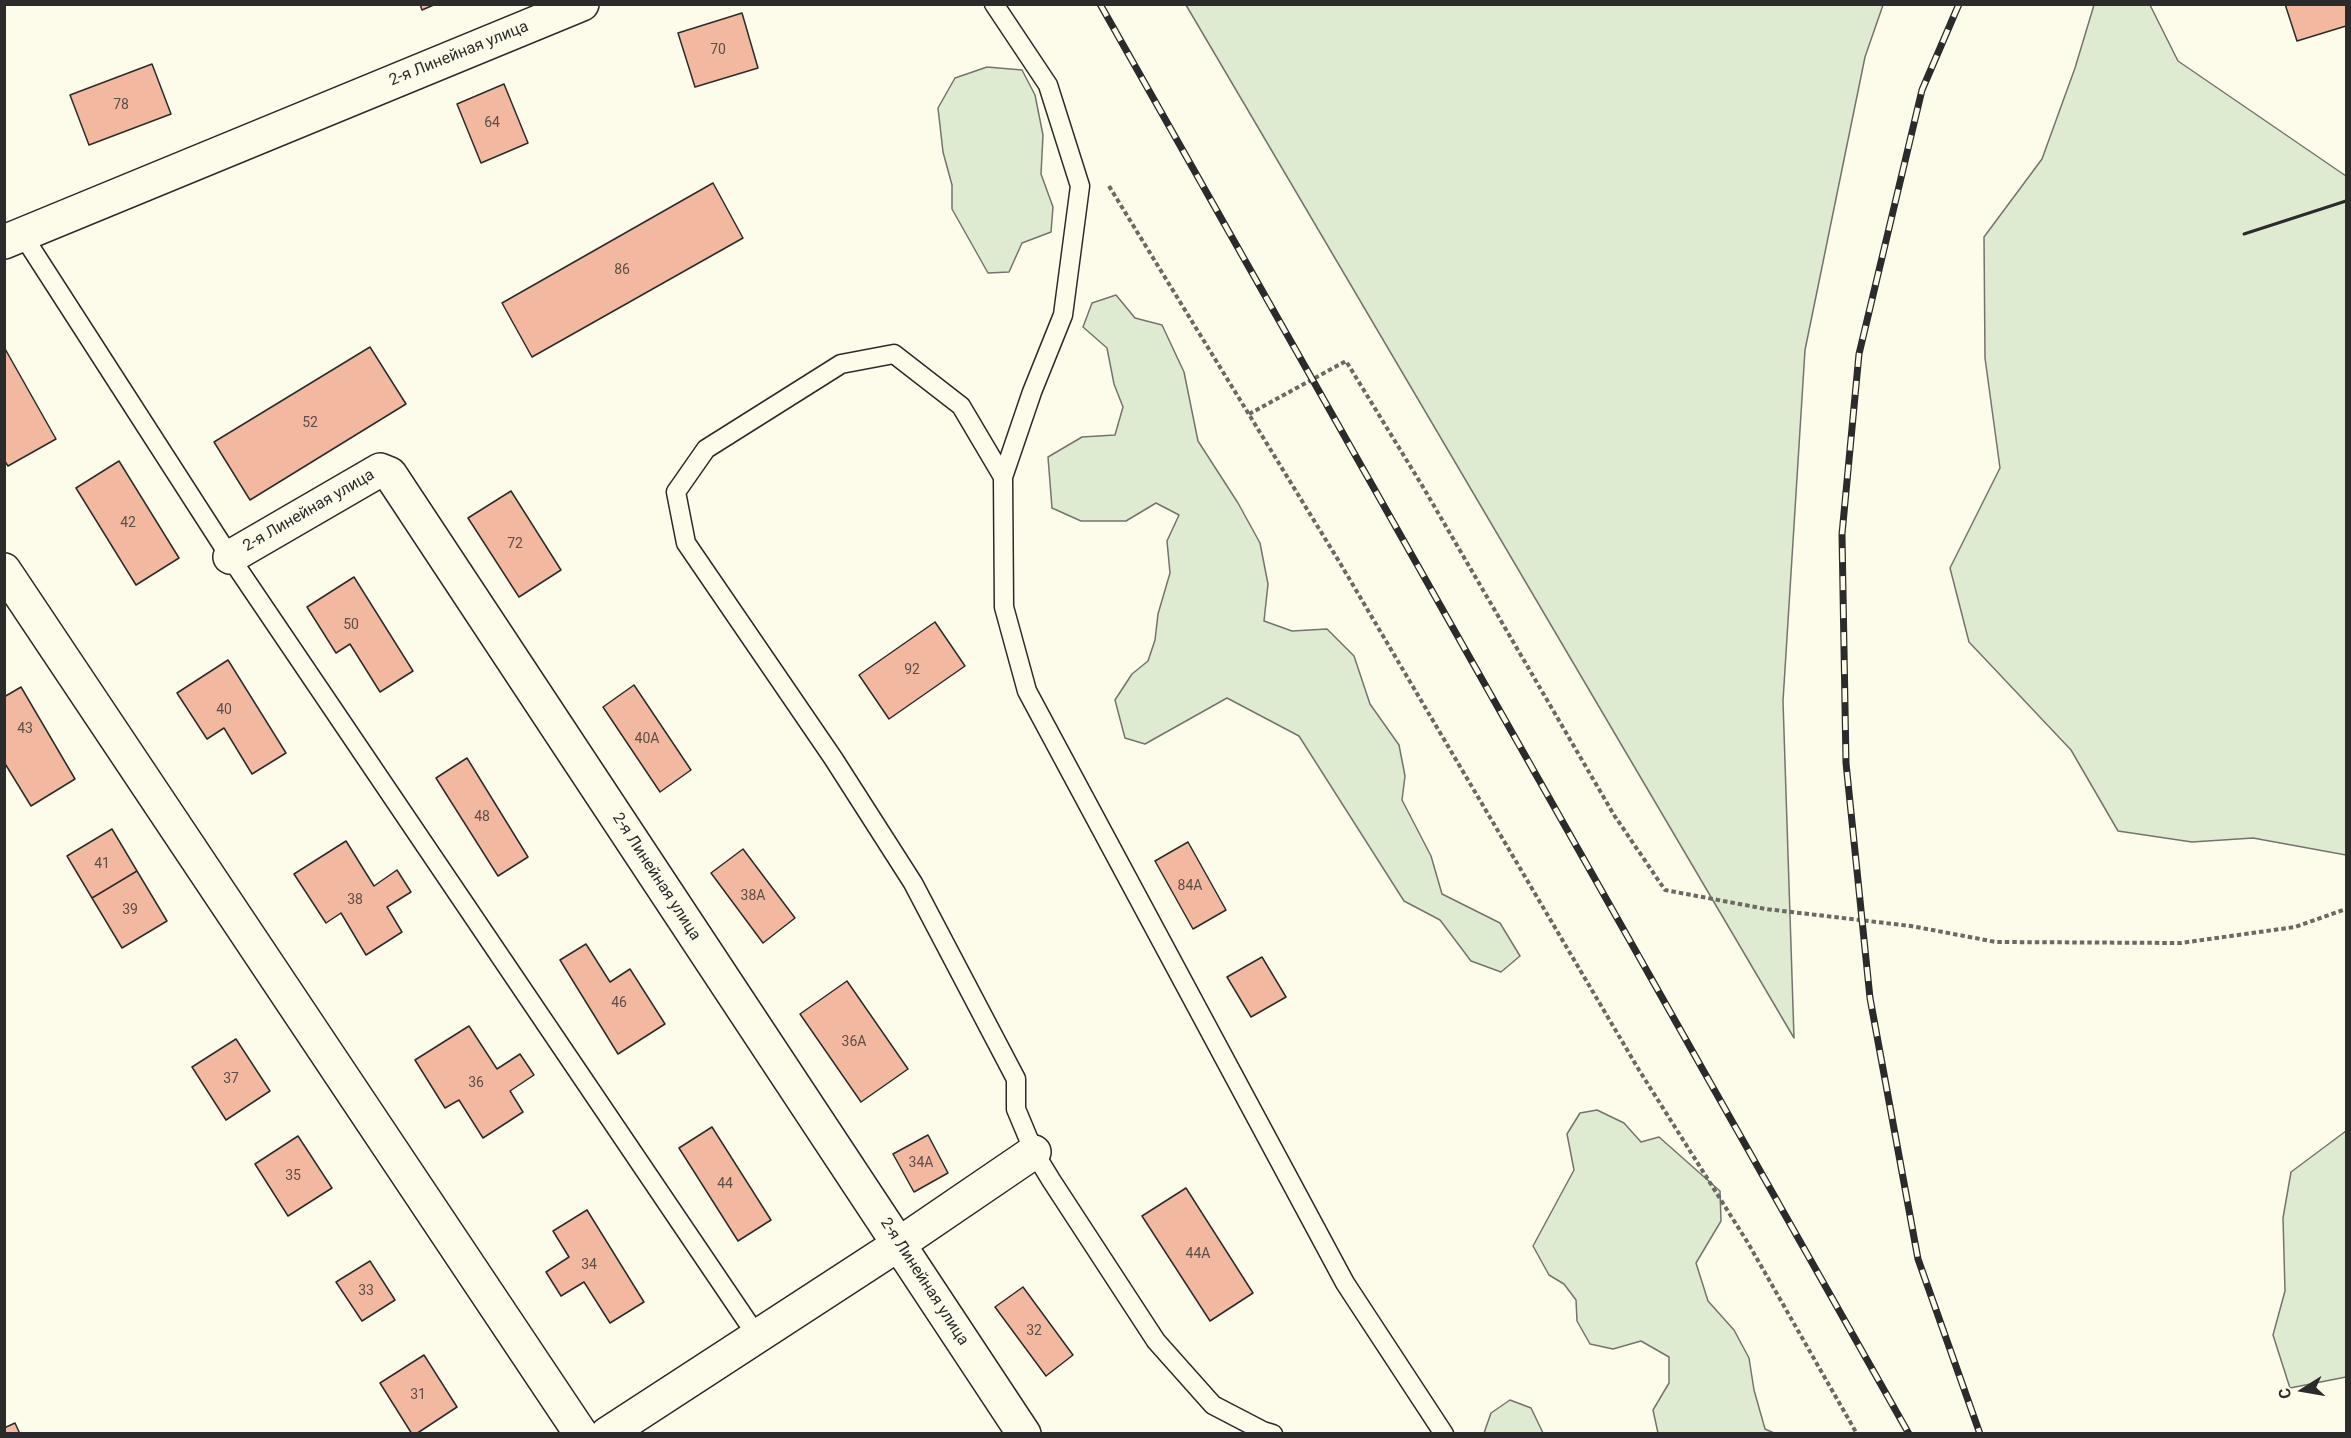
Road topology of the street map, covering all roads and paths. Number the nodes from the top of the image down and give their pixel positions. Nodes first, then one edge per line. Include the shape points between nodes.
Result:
1 (582, 4) edge
2 (994, 4) edge
3 (1108, 185) dead end
4 (13, 238) edge
5 (1249, 414) junction
6 (1003, 477) junction
7 (230, 557) junction
8 (4, 570) edge
9 (2346, 909) edge
10 (1034, 1152) junction
11 (899, 1244) junction
12 (757, 1336) junction
13 (581, 1434) edge
14 (607, 1434) edge
15 (1024, 1434) edge
16 (1273, 1434) edge
17 (1444, 1434) edge
18 (1857, 1434) edge

1 - 4 street, 2-я Линейная улица
2 - 6 lane via 1047,85 1080,186 1063,315
3 - 5 path
4 - 7 lane
5 - 9 path via 1346,361 1614,815 1665,890 1766,909 1911,926 1996,942 2181,943 2295,927
5 - 18 path via 1639,1070 1748,1243
6 - 10 lane via 961,406 894,354 842,364 706,449 676,492 686,543 833,758 918,894 1016,1079 1016,1110
6 - 17 lane via 1004,607 1027,692 1344,1283
7 - 11 street, 2-я Линейная улица via 380,470 390,474
7 - 12 lane
8 - 13 street
10 - 11 street
10 - 16 lane via 1156,1341 1213,1405
11 - 12 street
11 - 15 street, 2-я Линейная улица
12 - 14 street

